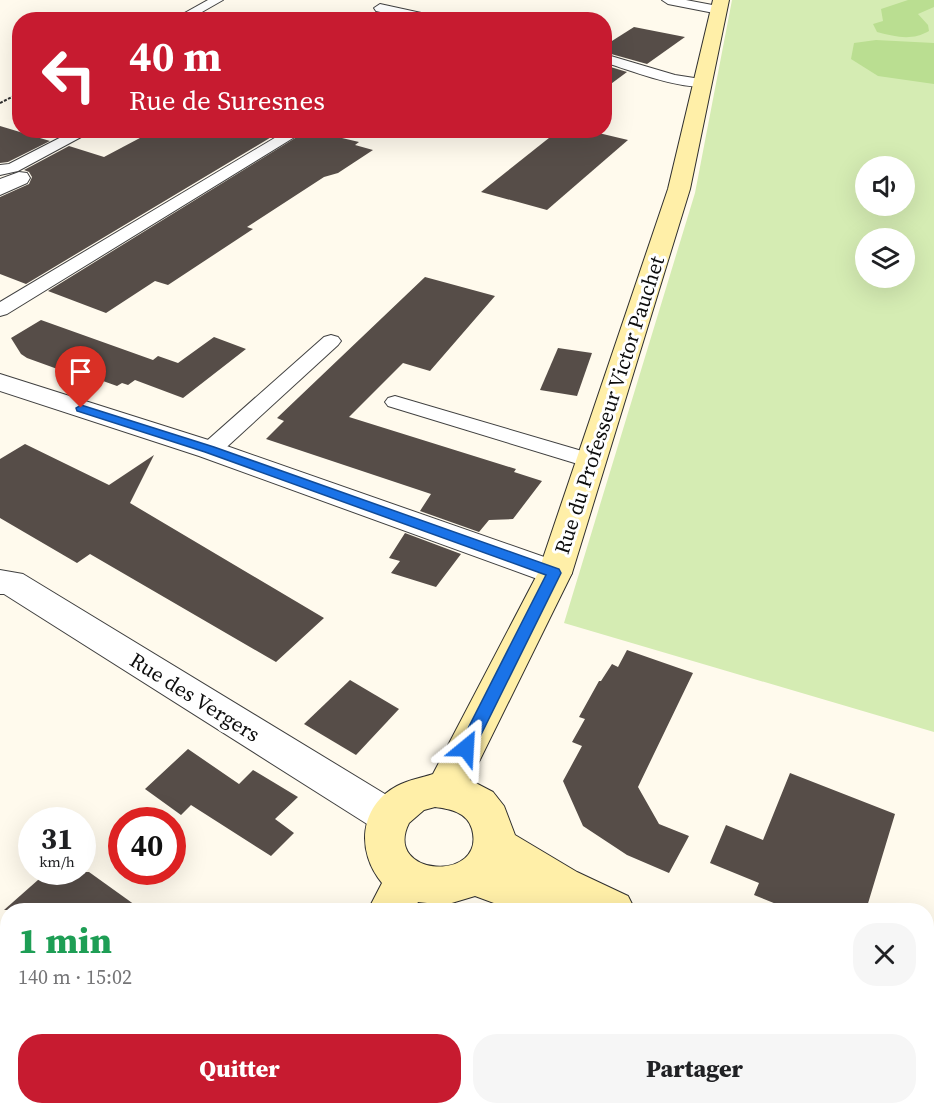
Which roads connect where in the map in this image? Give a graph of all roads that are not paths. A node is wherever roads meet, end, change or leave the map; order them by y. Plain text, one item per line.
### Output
1 (217, 0) edge
2 (668, 0) edge
3 (720, 5) edge
4 (380, 8) dead end
5 (194, 12) edge
6 (398, 12) edge
7 (612, 60) edge
8 (702, 83) junction
9 (71, 138) edge
10 (286, 138) edge
11 (10, 174) edge
12 (0, 188) edge
13 (0, 310) edge
14 (331, 341) dead end
15 (0, 382) edge
16 (395, 402) dead end
17 (210, 450) junction
18 (591, 461) junction
19 (555, 573) junction
20 (0, 582) edge
21 (445, 790) junction
22 (388, 817) junction
23 (483, 860) junction
24 (399, 895) edge
25 (553, 903) edge
26 (599, 903) edge

1 - 5 lane
2 - 3 lane
3 - 8 street, Rue du Professeur Victor Pauchet
4 - 6 lane
7 - 8 lane
8 - 18 street, Rue du Professeur Victor Pauchet
9 - 11 lane
10 - 13 lane
11 - 12 street
14 - 17 lane
15 - 17 street
16 - 18 lane
17 - 19 street
18 - 19 street, Rue du Professeur Victor Pauchet
19 - 21 street, Rue du Professeur Victor Pauchet
20 - 22 street, Rue des Vergers
21 - 22 street
21 - 23 street
22 - 24 street
23 - 24 street
23 - 25 street
23 - 26 street

